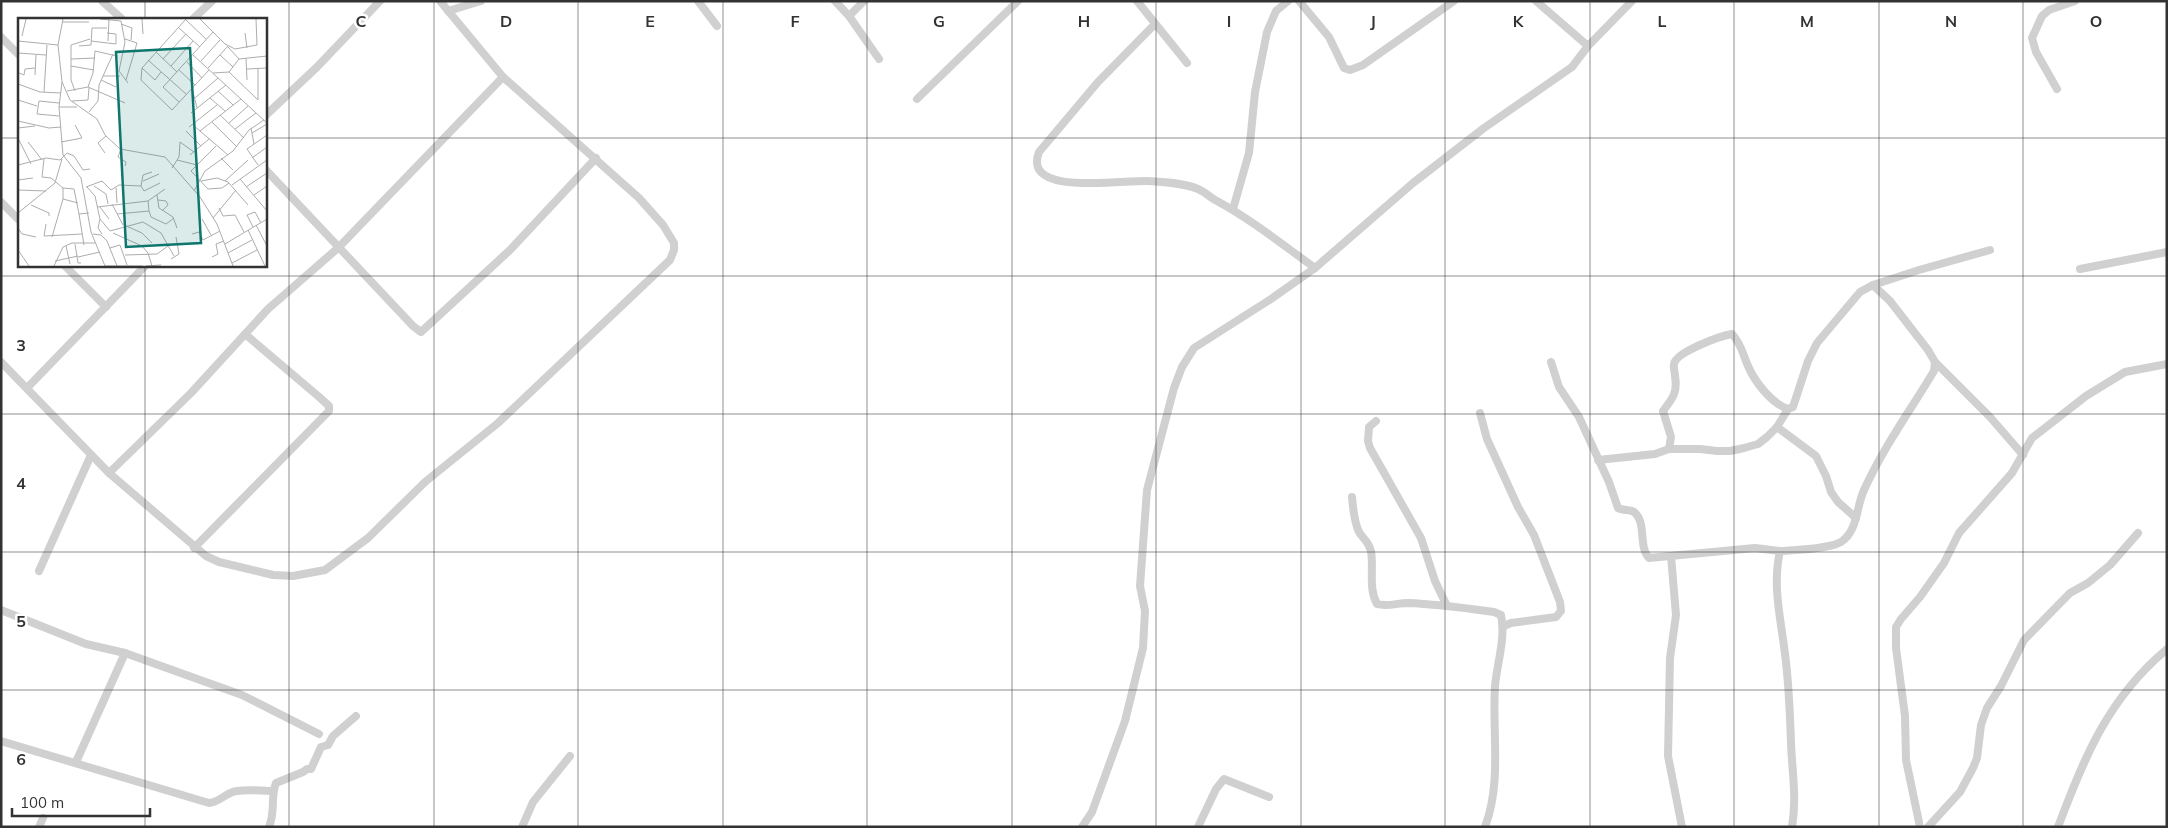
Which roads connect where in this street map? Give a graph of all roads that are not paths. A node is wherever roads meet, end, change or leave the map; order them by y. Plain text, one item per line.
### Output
1 (102, 1) edge
2 (212, 1) edge
3 (380, 1) edge
4 (440, 1) edge
5 (481, 1) edge
6 (698, 1) edge
7 (835, 1) edge
8 (864, 1) edge
9 (1018, 1) edge
10 (1137, 1) edge
11 (1288, 1) edge
12 (1299, 1) edge
13 (1454, 1) edge
14 (1536, 1) edge
15 (1632, 1) edge
16 (2075, 1) edge
17 (448, 11) junction
18 (849, 16) junction
19 (121, 18) edge
20 (195, 18) edge
21 (1155, 24) junction
22 (717, 26) dead end
23 (1, 37) edge
24 (1588, 46) junction
25 (18, 54) edge
26 (879, 59) dead end
27 (1187, 63) dead end
28 (503, 77) junction
29 (2057, 89) dead end
30 (917, 99) dead end
31 (266, 115) edge
32 (596, 158) junction
33 (266, 170) edge
34 (1, 202) edge
35 (1233, 209) junction
36 (18, 219) edge
37 (338, 248) junction
38 (1990, 250) dead end
39 (2167, 252) edge
40 (65, 266) edge
41 (145, 266) edge
42 (1315, 268) junction
43 (2080, 270) dead end
44 (1873, 285) junction
45 (106, 308) junction
46 (245, 334) junction
47 (1, 362) edge
48 (1551, 362) dead end
49 (1935, 362) junction
50 (2167, 364) edge
51 (27, 388) junction
52 (1788, 409) junction
53 (1480, 413) dead end
54 (1376, 421) dead end
55 (1778, 427) junction
56 (1669, 449) junction
57 (91, 455) junction
58 (2023, 455) junction
59 (1598, 460) junction
60 (109, 473) junction
61 (1352, 497) dead end
62 (1856, 518) junction
63 (2138, 533) dead end
64 (194, 548) junction
65 (1780, 552) junction
66 (1671, 556) junction
67 (39, 571) dead end
68 (1447, 606) junction
69 (1, 610) edge
70 (1504, 626) junction
71 (2167, 649) edge
72 (125, 653) junction
73 (356, 716) dead end
74 (319, 734) dead end
75 (1, 741) edge
76 (570, 756) dead end
77 (76, 762) junction
78 (273, 791) junction
79 (1269, 797) dead end
80 (43, 818) dead end
81 (1084, 826) edge
82 (39, 827) edge
83 (269, 827) edge
84 (522, 827) edge
85 (1198, 827) edge
86 (1485, 827) edge
87 (1682, 827) edge
88 (1792, 827) edge
89 (1920, 827) edge
90 (1928, 827) edge
91 (2058, 827) edge

1 - 19 street
2 - 20 street
3 - 31 street
4 - 17 street
5 - 17 street
6 - 22 street
7 - 18 street
8 - 18 street
9 - 30 street
10 - 21 street
11 - 35 street
12 - 13 street
14 - 24 street
15 - 24 street
16 - 29 street
17 - 28 street
18 - 26 street
21 - 27 street
21 - 35 street
23 - 25 street
24 - 42 street
28 - 32 street
28 - 37 street
32 - 37 street
32 - 64 street
33 - 37 street
34 - 36 street
35 - 42 street
37 - 46 street
38 - 44 street
39 - 43 street
40 - 45 street
41 - 45 street
42 - 81 street
44 - 49 street
44 - 52 street
45 - 51 street
46 - 60 street
46 - 64 street
47 - 51 street
48 - 59 street
49 - 58 street
49 - 62 street
50 - 58 street
51 - 57 street
52 - 55 street
52 - 56 street
53 - 70 street
54 - 68 street
55 - 56 street
55 - 62 street
56 - 59 street
57 - 60 street
57 - 67 street
58 - 89 street
59 - 66 street
60 - 64 street
61 - 68 street
62 - 65 street
63 - 90 street
65 - 66 street
65 - 88 street
66 - 87 street
68 - 70 street
69 - 72 street
70 - 86 street
71 - 91 street
72 - 74 street
72 - 77 street
73 - 78 street
75 - 77 street
76 - 84 street
77 - 78 street
78 - 83 street
79 - 85 street
80 - 82 street

